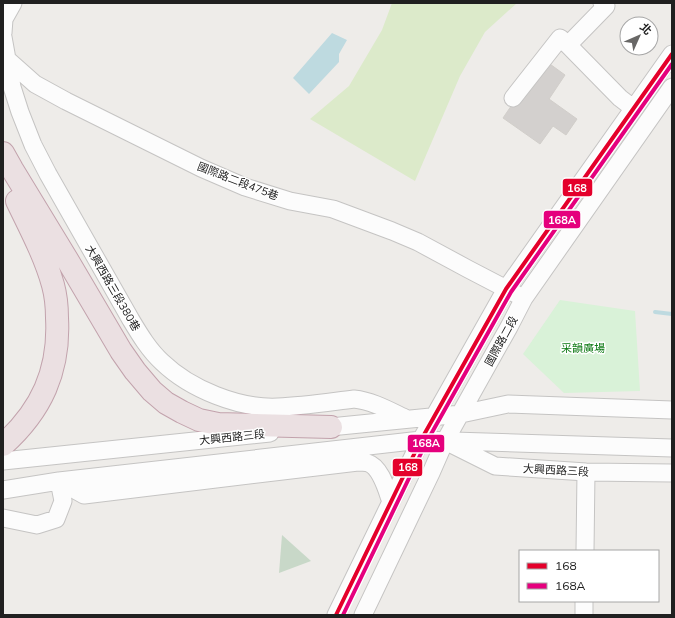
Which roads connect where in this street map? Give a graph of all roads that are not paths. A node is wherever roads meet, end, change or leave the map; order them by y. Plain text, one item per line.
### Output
1 (13, 3) edge
2 (606, 4) edge
3 (4, 45) edge
4 (568, 45) junction
5 (672, 54) edge
6 (672, 87) edge
7 (513, 98) dead end
8 (636, 104) junction
9 (655, 111) junction
10 (3, 153) edge
11 (3, 173) edge
12 (506, 289) junction
13 (524, 298) junction
14 (338, 401) junction
15 (672, 410) edge
16 (461, 414) junction
17 (434, 416) junction
18 (407, 419) junction
19 (672, 419) edge
20 (353, 425) junction
21 (331, 427) junction
22 (421, 440) junction
23 (445, 441) junction
24 (3, 445) edge
25 (672, 448) edge
26 (3, 461) edge
27 (586, 472) junction
28 (672, 474) edge
29 (59, 481) junction
30 (3, 490) edge
31 (391, 502) junction
32 (3, 518) edge
33 (585, 550) edge
34 (584, 602) edge
35 (336, 615) edge
36 (363, 615) edge
37 (584, 615) edge

1 - 3 street, 大興西路三段380巷
2 - 4 street
3 - 12 street, 國際路二段475巷
3 - 14 street, 大興西路三段380巷
4 - 7 street
4 - 8 street
5 - 8 street, 國際路二段
6 - 9 street, 國際路二段
8 - 9 street
8 - 12 street, 國際路二段
9 - 13 street, 國際路二段
10 - 21 highway
11 - 24 highway
12 - 13 street, 國際路二段475巷
12 - 17 street, 國際路二段
13 - 16 street, 國際路二段
14 - 18 street, 大興西路三段380巷
14 - 20 street
15 - 16 street, 大興西路三段
16 - 17 street, 大興西路三段
16 - 19 street, 大興西路三段
16 - 23 street, 國際路二段
17 - 18 street, 大興西路三段
17 - 22 street, 國際路二段
18 - 20 street, 大興西路三段
20 - 21 street, 大興西路三段
21 - 26 street, 大興西路三段
22 - 23 street, 大興西路三段
22 - 29 street, 大興西路三段
22 - 31 street, 國際路二段
23 - 25 street, 大興西路三段
23 - 27 street, 大興西路三段
23 - 36 street, 國際路二段
27 - 28 street, 大興西路三段
27 - 33 street
29 - 30 street, 大興西路三段
29 - 31 street
29 - 32 street
31 - 35 street, 國際路二段
34 - 37 street

